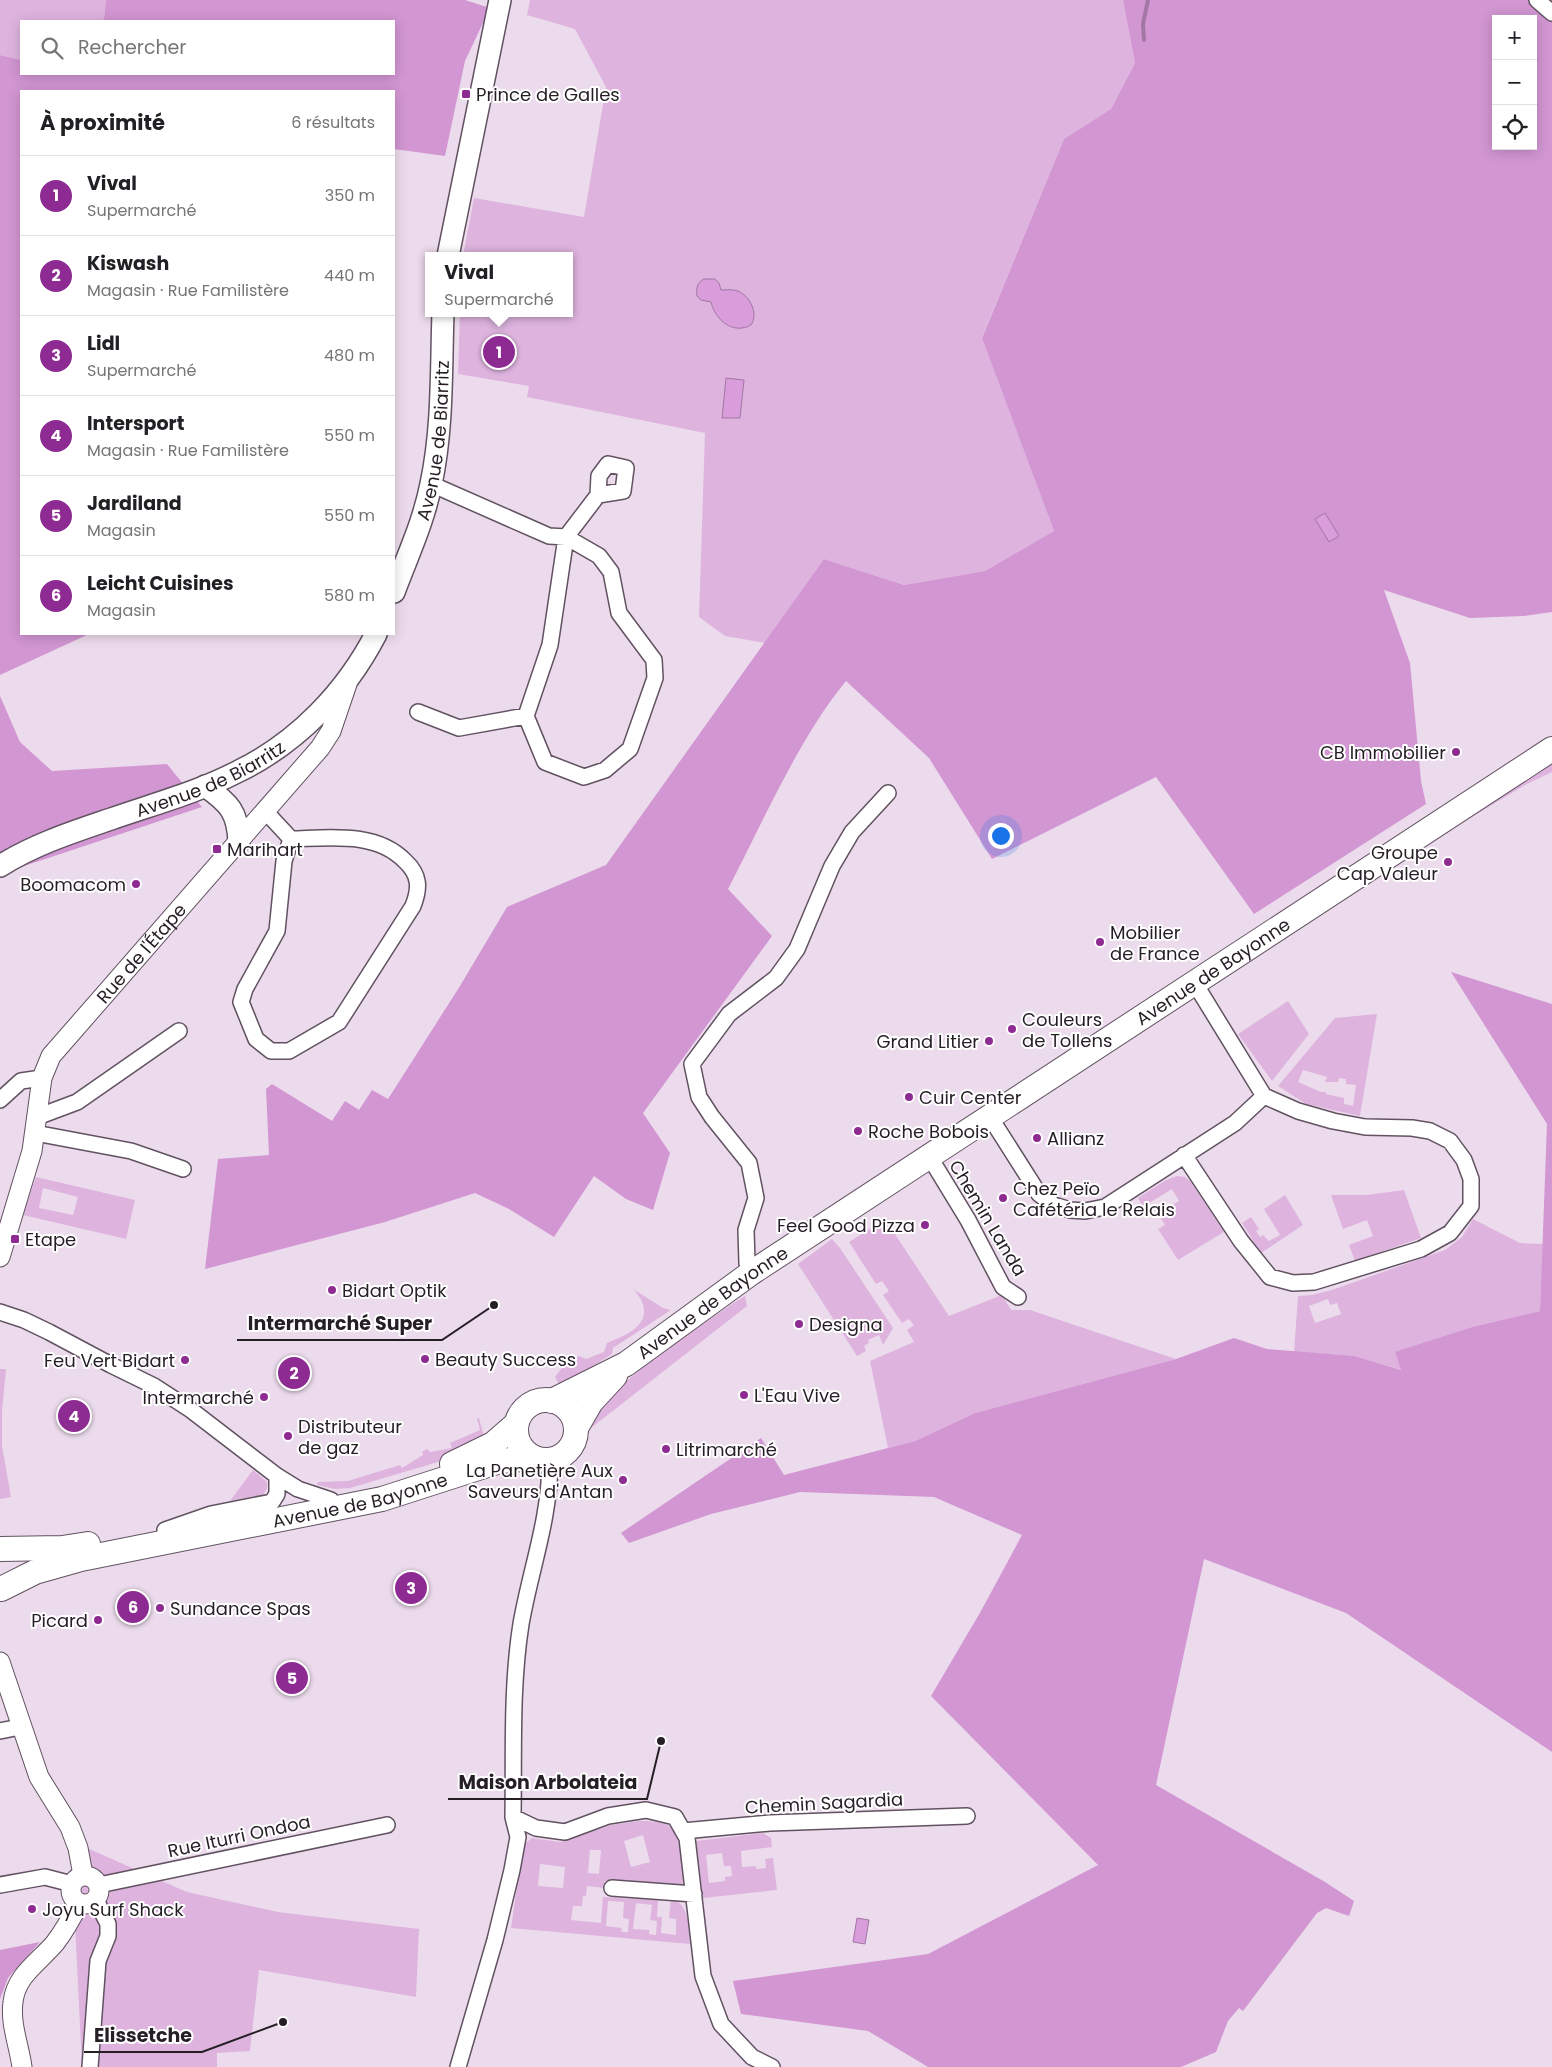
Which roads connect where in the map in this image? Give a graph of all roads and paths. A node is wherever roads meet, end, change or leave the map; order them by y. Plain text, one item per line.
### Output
1 (500, 0) edge
2 (1536, 0) edge
3 (1552, 13) edge
4 (449, 252) edge
5 (443, 317) edge
6 (431, 484) junction
7 (598, 495) dead end
8 (566, 537) junction
9 (395, 589) edge
10 (375, 635) edge
11 (348, 680) junction
12 (418, 712) dead end
13 (526, 716) junction
14 (1552, 749) edge
15 (205, 786) junction
16 (888, 793) dead end
17 (266, 812) junction
18 (291, 839) junction
19 (240, 842) junction
20 (0, 866) edge
21 (1194, 982) junction
22 (178, 1031) dead end
23 (42, 1078) junction
24 (1264, 1096) junction
25 (0, 1100) edge
26 (990, 1117) junction
27 (36, 1125) junction
28 (1184, 1155) junction
29 (928, 1156) junction
30 (183, 1169) dead end
31 (0, 1257) edge
32 (751, 1273) junction
33 (1018, 1297) dead end
34 (0, 1312) edge
35 (626, 1364) junction
36 (552, 1400) junction
37 (516, 1424) junction
38 (576, 1428) junction
39 (542, 1459) junction
40 (277, 1476) junction
41 (299, 1497) junction
42 (154, 1532) junction
43 (214, 1534) junction
44 (0, 1549) edge
45 (0, 1554) edge
46 (0, 1590) edge
47 (0, 1662) edge
48 (20, 1727) junction
49 (0, 1731) edge
50 (966, 1816) dead end
51 (513, 1817) junction
52 (387, 1824) dead end
53 (683, 1831) junction
54 (0, 1885) edge
55 (612, 1888) dead end
56 (86, 1889) junction
57 (694, 1894) junction
58 (22, 2067) edge
59 (90, 2067) edge
60 (458, 2067) edge
61 (772, 2067) edge

1 - 4 main road
2 - 3 street
5 - 6 main road, Avenue de Biarritz
6 - 8 street
6 - 9 main road, Avenue de Biarritz
7 - 8 street
8 - 13 street
8 - 13 street
10 - 11 main road, Avenue de Biarritz
11 - 15 main road, Avenue de Biarritz
11 - 17 street, Rue de l'Étape
12 - 13 street
14 - 21 main road, Avenue de Bayonne
15 - 19 main road
15 - 20 main road, Avenue de Biarritz
16 - 32 street
17 - 18 street
17 - 19 street, Rue de l'Étape
18 - 18 street
19 - 23 street, Rue de l'Étape
21 - 24 street
21 - 26 main road, Avenue de Bayonne
22 - 27 street
23 - 25 street
23 - 27 street, Rue de l'Étape
24 - 28 street
24 - 28 street
26 - 28 street
26 - 29 main road, Avenue de Bayonne
27 - 30 street
27 - 31 street, Rue de l'Étape
29 - 32 main road, Avenue de Bayonne
29 - 33 street, Chemin Landa
32 - 35 main road, Avenue de Bayonne
34 - 40 street
35 - 36 main road
35 - 38 main road
36 - 37 main road
36 - 38 main road
37 - 39 main road
37 - 41 main road, Avenue de Bayonne
38 - 39 main road
39 - 43 main road, Avenue de Bayonne
39 - 51 street
40 - 41 street
40 - 42 street, Avenue de Bayonne
41 - 42 main road, Avenue de Bayonne
41 - 43 street, Avenue de Bayonne
42 - 44 main road, Avenue de Bayonne
42 - 45 main road, Avenue de Bayonne
43 - 46 main road, Avenue de Bayonne
45 - 46 main road
47 - 48 street
48 - 49 street
48 - 56 street
50 - 53 street, Chemin Sagardia
51 - 53 street
51 - 60 street
52 - 56 street, Rue Iturri Ondoa
53 - 57 street
54 - 56 street
55 - 57 street
56 - 58 street
56 - 59 street
57 - 61 street

